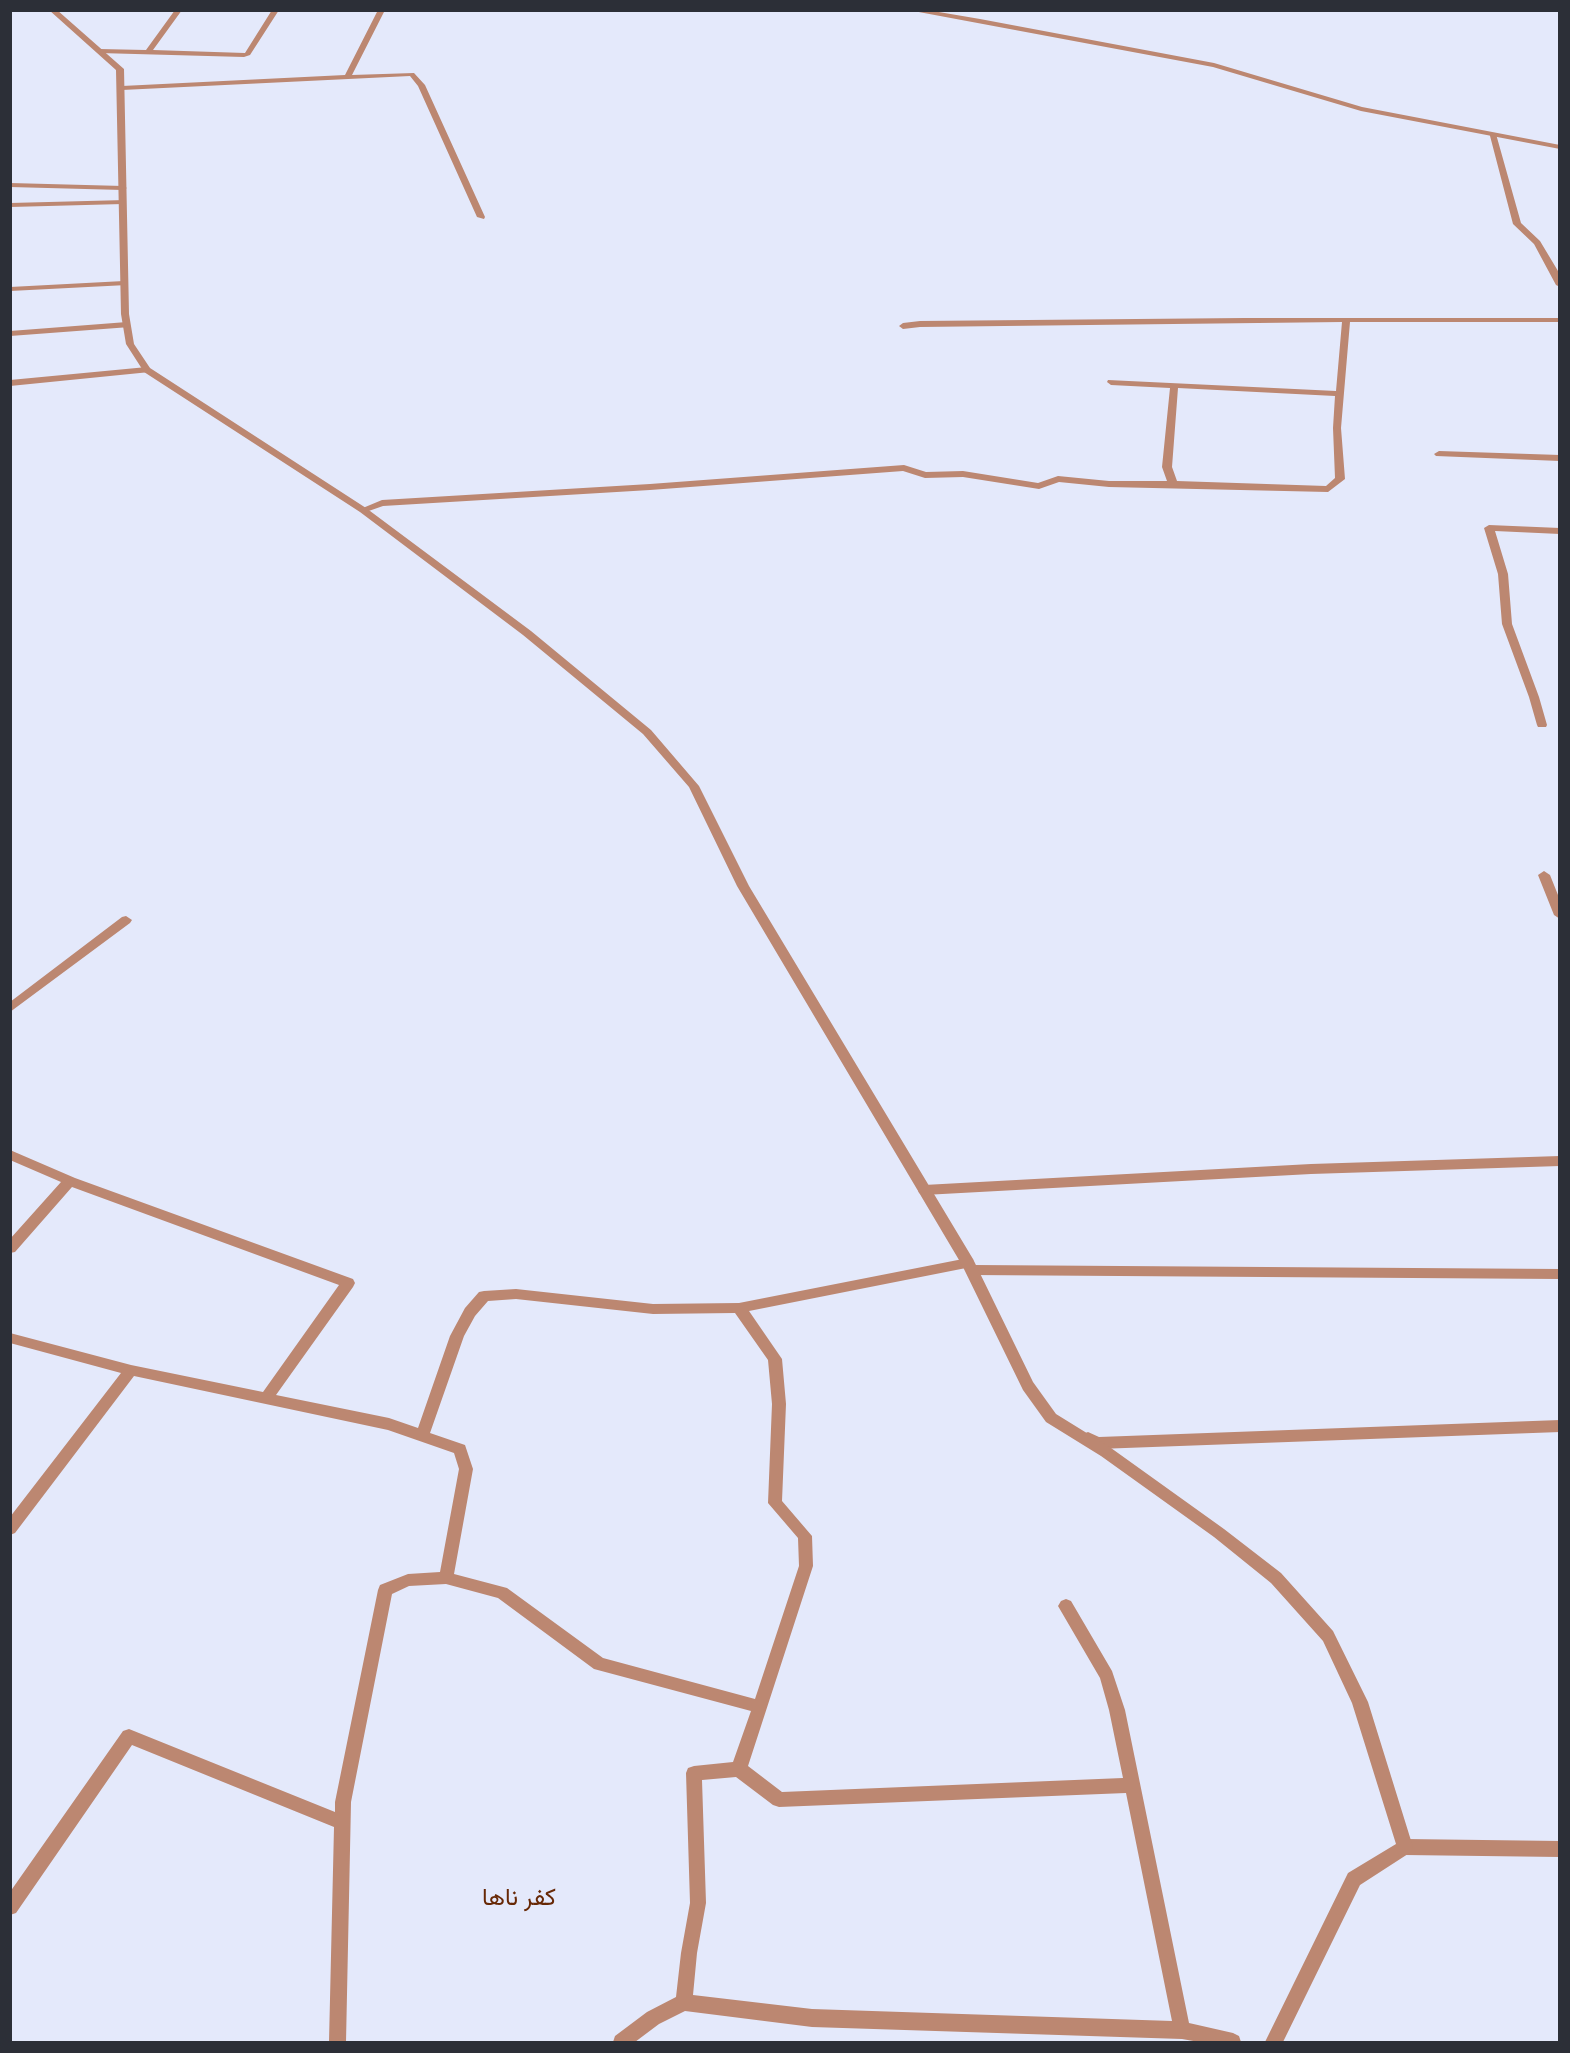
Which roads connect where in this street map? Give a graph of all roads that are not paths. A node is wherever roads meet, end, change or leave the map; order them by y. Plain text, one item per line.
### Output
1 (52, 10) edge
2 (179, 10) edge
3 (276, 10) edge
4 (382, 10) edge
5 (911, 10) edge
6 (931, 11) edge
7 (99, 51) junction
8 (148, 51) junction
9 (347, 78) junction
10 (122, 88) junction
11 (1492, 134) junction
12 (1560, 147) edge
13 (10, 185) edge
14 (123, 188) junction
15 (123, 202) junction
16 (10, 205) edge
17 (481, 217) dead end
18 (124, 282) junction
19 (1560, 285) edge
20 (10, 289) edge
21 (1346, 320) junction
22 (1560, 320) edge
23 (127, 325) junction
24 (903, 326) dead end
25 (10, 334) edge
26 (147, 370) junction
27 (1111, 382) dead end
28 (10, 383) edge
29 (1174, 387) junction
30 (1340, 394) junction
31 (1439, 454) dead end
32 (1560, 458) edge
33 (1173, 484) junction
34 (363, 510) junction
35 (1560, 531) edge
36 (1542, 725) dead end
37 (1544, 875) dead end
38 (1560, 915) edge
39 (126, 920) dead end
40 (10, 1008) edge
41 (10, 1154) edge
42 (1560, 1161) edge
43 (70, 1181) junction
44 (924, 1190) junction
45 (10, 1248) edge
46 (970, 1266) junction
47 (1560, 1274) edge
48 (739, 1308) junction
49 (10, 1338) edge
50 (131, 1370) junction
51 (267, 1397) junction
52 (1051, 1418) junction
53 (1560, 1426) edge
54 (422, 1436) junction
55 (10, 1529) edge
56 (446, 1578) junction
57 (1066, 1606) dead end
58 (760, 1707) junction
59 (739, 1769) junction
60 (1132, 1785) junction
61 (343, 1823) junction
62 (1405, 1847) junction
63 (1560, 1849) edge
64 (10, 1907) edge
65 (684, 2002) junction
66 (1182, 2030) junction
67 (337, 2043) edge
68 (621, 2043) edge
69 (1233, 2043) edge
70 (1274, 2043) edge

1 - 7 street
2 - 8 street
3 - 8 street
4 - 9 street
5 - 6 street
6 - 11 street
7 - 8 street
7 - 10 street
9 - 10 street
9 - 17 street
10 - 14 street
11 - 12 street
11 - 19 street
13 - 14 street
14 - 15 street
15 - 16 street
15 - 18 street
18 - 20 street
18 - 23 street
21 - 22 street
21 - 24 street
21 - 30 street
23 - 25 street
23 - 26 street
26 - 28 street
26 - 34 street
27 - 29 street
29 - 30 street
29 - 33 street
30 - 33 street
31 - 32 street
33 - 34 street
34 - 44 street
35 - 36 street
37 - 38 street
39 - 40 street
41 - 43 street
42 - 44 street
43 - 45 street
43 - 51 street
44 - 46 street
46 - 47 street
46 - 48 street
46 - 52 street
48 - 54 street
48 - 58 street
49 - 50 street
50 - 51 street
50 - 55 street
51 - 54 street
52 - 53 street
52 - 62 street
54 - 56 street
56 - 58 street
56 - 61 street
57 - 60 street
58 - 59 street
59 - 60 street
59 - 65 street
60 - 66 street
61 - 64 street
61 - 67 street
62 - 63 street
62 - 70 street
65 - 66 street
65 - 68 street
66 - 69 street

